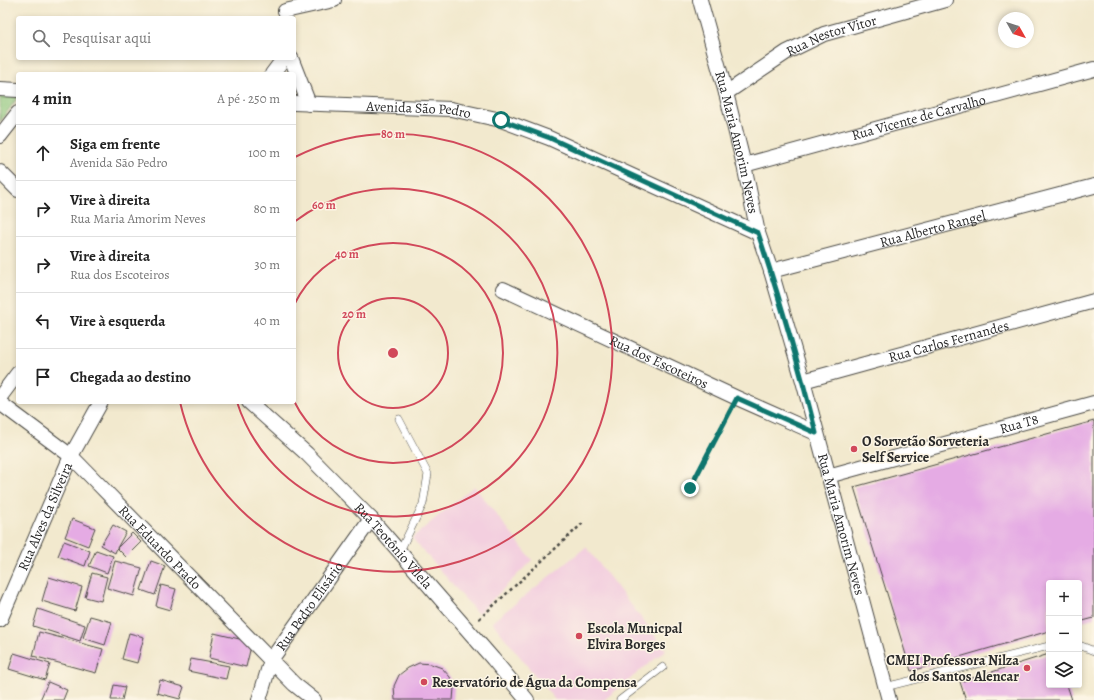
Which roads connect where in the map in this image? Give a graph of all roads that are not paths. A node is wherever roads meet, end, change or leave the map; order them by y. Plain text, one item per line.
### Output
1 (334, 0) edge
2 (700, 0) edge
3 (945, 0) edge
4 (285, 10) edge
5 (282, 60) edge
6 (292, 60) edge
7 (1094, 69) edge
8 (274, 72) edge
9 (0, 89) edge
10 (16, 90) edge
11 (726, 93) junction
12 (296, 103) edge
13 (309, 104) junction
14 (16, 116) edge
15 (0, 136) edge
16 (744, 165) junction
17 (0, 172) edge
18 (1094, 186) edge
19 (16, 188) edge
20 (758, 233) junction
21 (771, 271) junction
22 (503, 289) dead end
23 (1094, 301) edge
24 (16, 376) edge
25 (803, 381) junction
26 (0, 397) edge
27 (0, 403) edge
28 (1094, 403) edge
29 (100, 404) edge
30 (251, 404) edge
31 (399, 418) dead end
32 (816, 433) junction
33 (71, 456) junction
34 (828, 476) junction
35 (371, 519) junction
36 (400, 551) junction
37 (0, 620) edge
38 (1082, 646) edge
39 (1046, 647) edge
40 (1094, 651) edge
41 (271, 660) junction
42 (662, 667) dead end
43 (887, 693) edge
44 (259, 700) edge
45 (314, 700) edge
46 (527, 700) edge
47 (620, 700) edge

1 - 4 street
2 - 11 street, Rua Maria Amorim Neves
3 - 11 street, Rua Nestor Vitor
5 - 8 street
6 - 13 street
7 - 16 street, Rua Vicente de Carvalho
9 - 10 street
11 - 16 street, Rua Maria Amorim Neves
12 - 13 street, Avenida São Pedro
13 - 20 street, Avenida São Pedro
14 - 15 street
16 - 20 street, Rua Maria Amorim Neves
17 - 19 street
18 - 21 street, Rua Alberto Rangel
20 - 21 street, Rua Maria Amorim Neves
21 - 25 street, Rua Maria Amorim Neves
22 - 32 street, Rua dos Escoteiros
23 - 25 street, Rua Carlos Fernandes
24 - 26 street
25 - 32 street, Rua Maria Amorim Neves
27 - 33 street, Rua Eduardo Prado
28 - 34 street, Rua T8
29 - 33 street, Rua Alves da Silveira
30 - 35 street, Rua Teotônio Vilela
31 - 36 lane
32 - 34 street, Rua Maria Amorim Neves
33 - 37 street, Rua Alves da Silveira
33 - 41 street, Rua Eduardo Prado
34 - 43 street, Rua Maria Amorim Neves
35 - 36 street, Rua Teotônio Vilela
35 - 41 street, Rua Pedro Elisário
36 - 46 street, Rua Teotônio Vilela
38 - 40 lane
39 - 43 lane
41 - 44 street, Rua Pedro Elisário
41 - 45 street, Rua Eduardo Prado
42 - 47 lane

